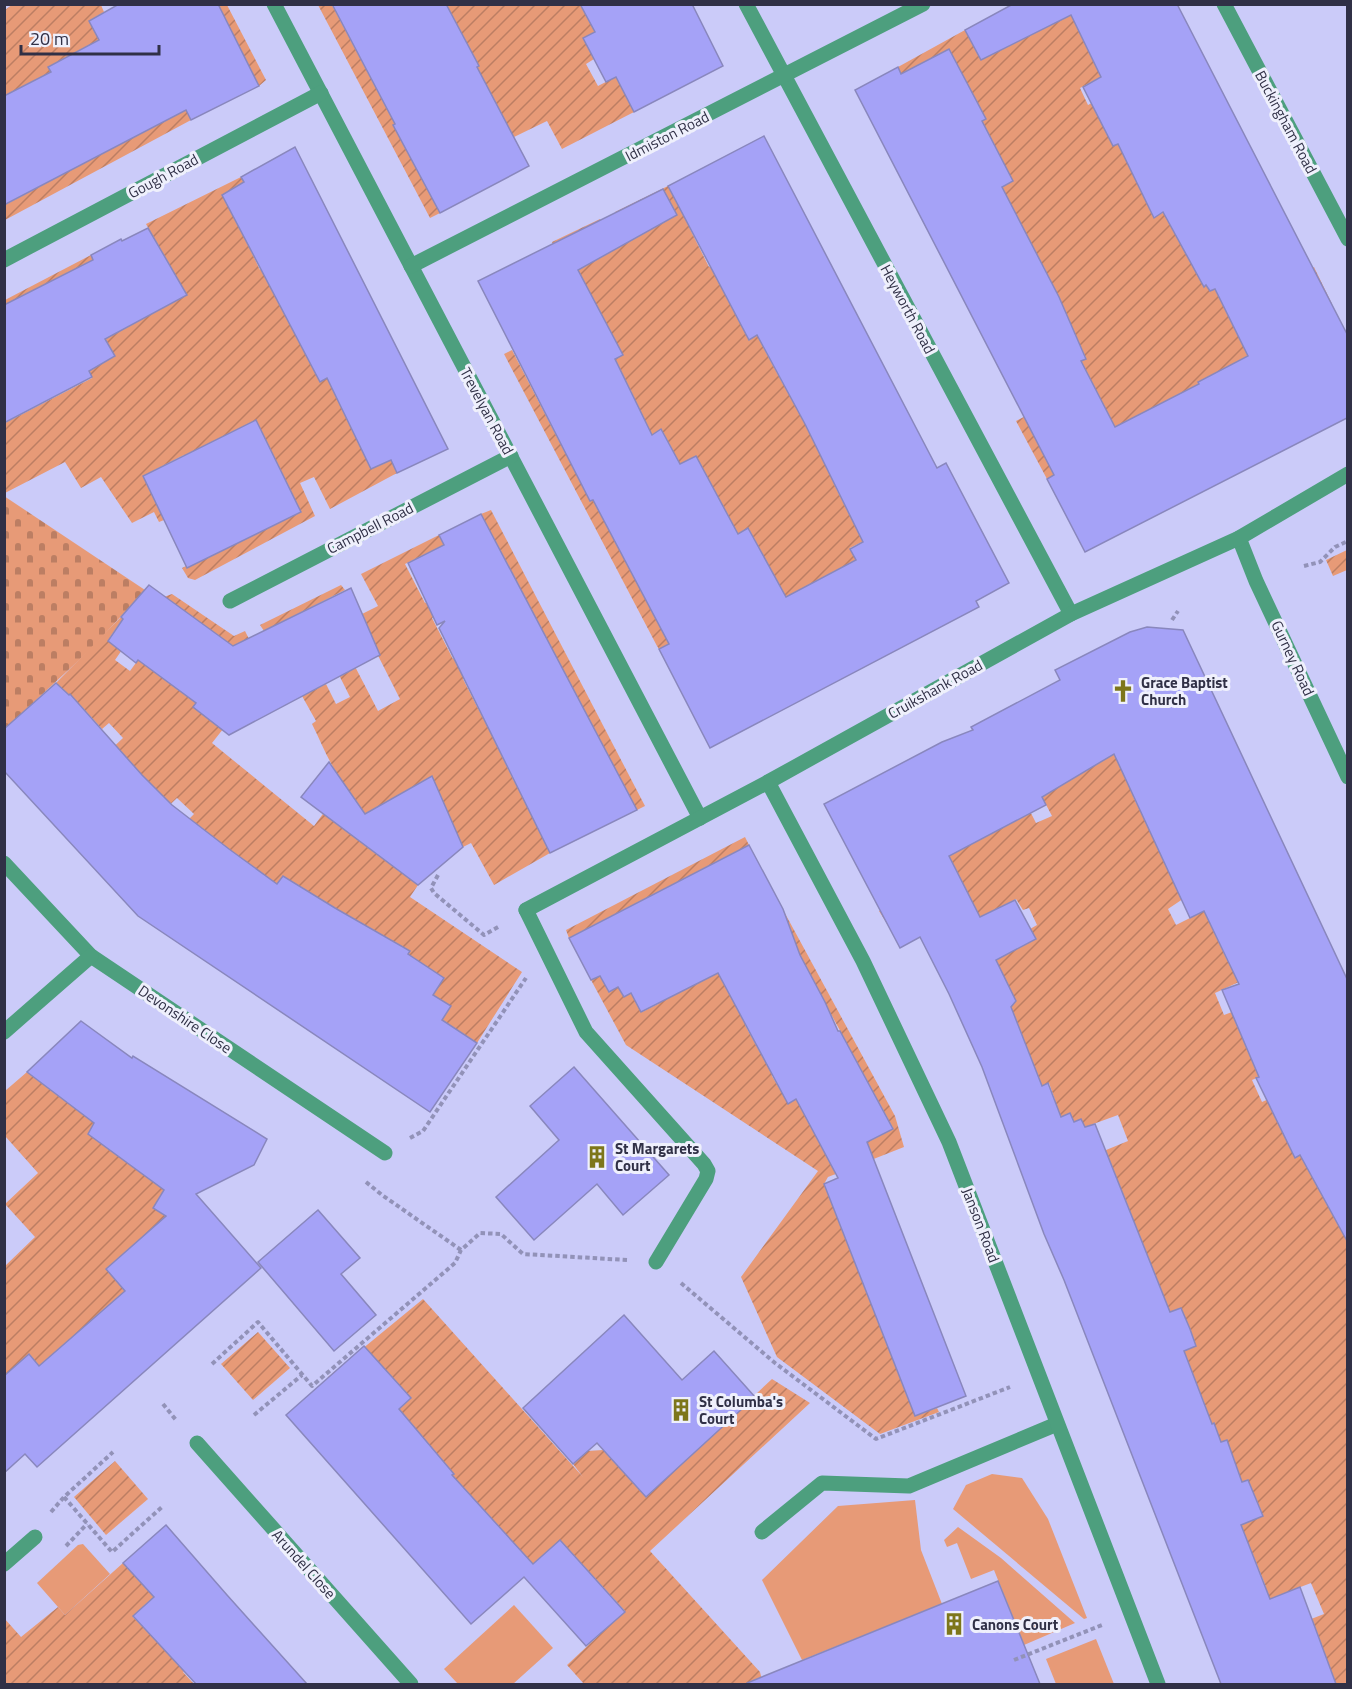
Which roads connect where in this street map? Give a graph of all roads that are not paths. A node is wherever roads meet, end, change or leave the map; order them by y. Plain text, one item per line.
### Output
1 (274, 4) edge
2 (746, 4) edge
3 (923, 4) edge
4 (1224, 4) edge
5 (784, 77) junction
6 (321, 93) junction
7 (1347, 240) edge
8 (4, 260) edge
9 (411, 266) junction
10 (511, 456) junction
11 (1347, 474) edge
12 (1239, 538) junction
13 (230, 601) dead end
14 (1071, 614) junction
15 (1347, 777) edge
16 (768, 782) junction
17 (700, 818) junction
18 (4, 863) edge
19 (91, 956) junction
20 (4, 1032) edge
21 (385, 1153) dead end
22 (656, 1262) road end
23 (1057, 1424) junction
24 (197, 1443) dead end
25 (762, 1532) dead end
26 (34, 1537) dead end
27 (4, 1564) edge
28 (411, 1684) edge
29 (1158, 1684) edge

1 - 6 street, Trevelyan Road
2 - 5 street, Heyworth Road
3 - 5 street, Idmiston Road
4 - 7 street, Buckingham Road
5 - 9 street, Idmiston Road
5 - 14 street, Heyworth Road
6 - 8 street, Gough Road
6 - 9 street, Trevelyan Road
9 - 10 street, Trevelyan Road
10 - 13 street, Campbell Road
10 - 17 street, Trevelyan Road
11 - 12 street, Cruikshank Road
12 - 14 street, Cruikshank Road
12 - 15 street, Gurney Road
14 - 16 street, Cruikshank Road
16 - 17 street, Cruikshank Road
16 - 23 street, Janson Road
17 - 22 street, Cruikshank Road
18 - 19 street, Devonshire Close
19 - 20 street
19 - 21 street, Devonshire Close
23 - 25 street
23 - 29 street, Janson Road
24 - 28 street, Arundel Close
26 - 27 street

